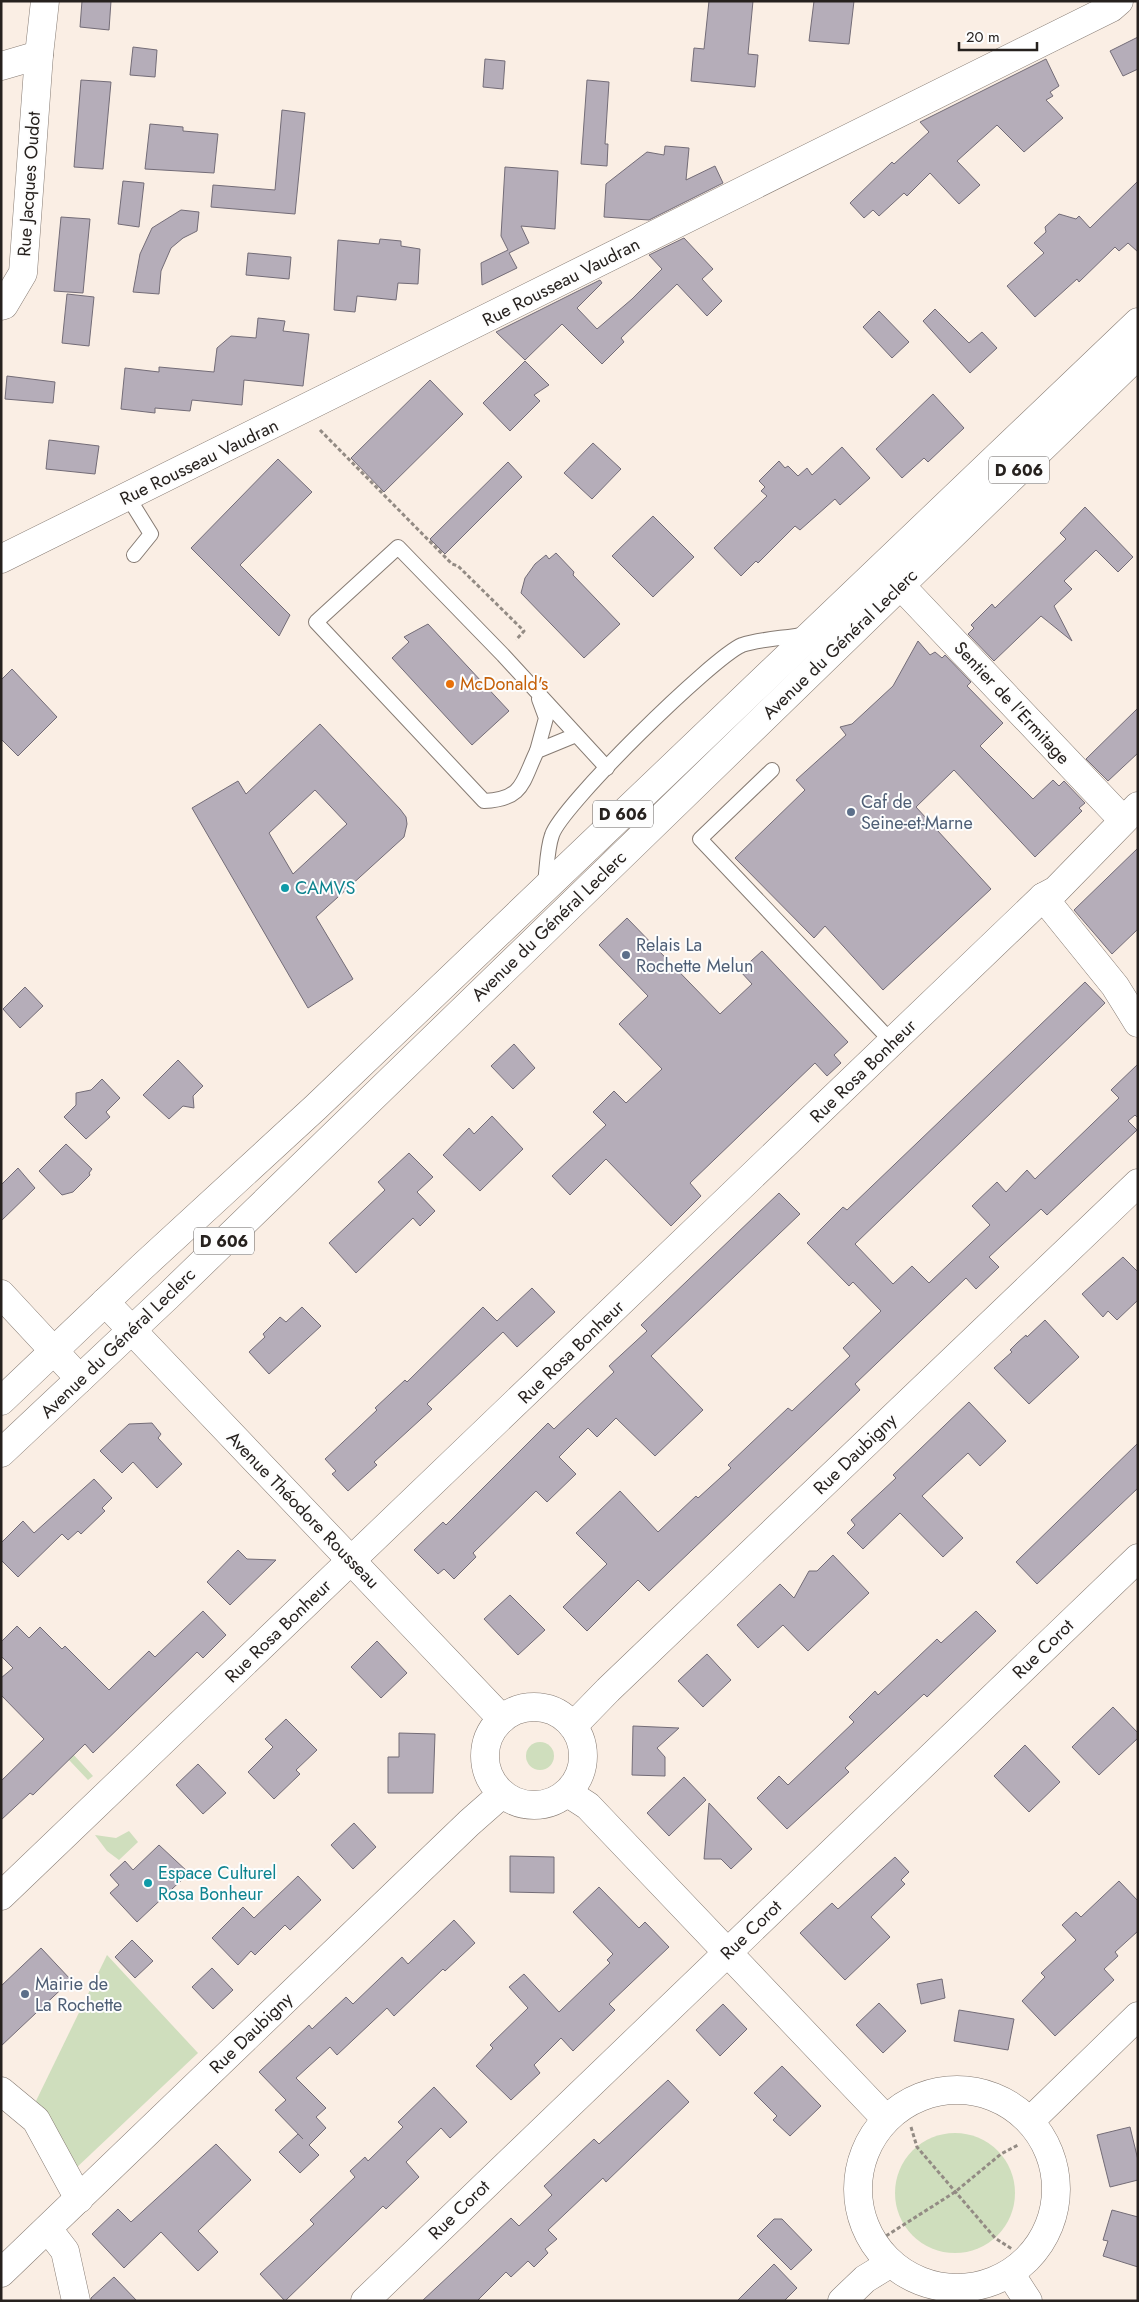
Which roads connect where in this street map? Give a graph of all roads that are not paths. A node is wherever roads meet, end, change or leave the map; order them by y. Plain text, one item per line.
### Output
1 (45, 1) edge
2 (1120, 1) edge
3 (38, 55) junction
4 (1, 66) edge
5 (1, 306) edge
6 (1138, 322) edge
7 (1138, 355) edge
8 (128, 497) junction
9 (134, 555) dead end
10 (1, 559) edge
11 (901, 586) junction
12 (814, 633) junction
13 (536, 691) junction
14 (576, 735) junction
15 (537, 751) junction
16 (607, 768) junction
17 (772, 770) dead end
18 (1131, 813) edge
19 (545, 888) junction
20 (1043, 897) junction
21 (1138, 1023) edge
22 (892, 1042) junction
23 (1138, 1183) edge
24 (1, 1294) edge
25 (105, 1302) junction
26 (131, 1330) junction
27 (54, 1350) junction
28 (80, 1379) junction
29 (1, 1401) edge
30 (1, 1453) edge
31 (1138, 1558) edge
32 (352, 1560) junction
33 (502, 1719) junction
34 (573, 1726) junction
35 (568, 1793) junction
36 (502, 1794) junction
37 (1, 1896) edge
38 (728, 1952) junction
39 (1138, 2016) edge
40 (1, 2091) edge
41 (894, 2113) junction
42 (1034, 2128) junction
43 (79, 2199) junction
44 (48, 2229) junction
45 (882, 2252) junction
46 (1, 2273) edge
47 (1006, 2276) junction
48 (76, 2301) edge
49 (365, 2301) edge
50 (842, 2301) edge
51 (1028, 2301) edge

1 - 3 street, Rue Jacques Oudot
2 - 8 street, Rue Rousseau Vaudran
3 - 4 street
3 - 5 street, Rue Jacques Oudot
6 - 12 street, Avenue du Général Leclerc / D 606
7 - 11 street, Avenue du Général Leclerc / D 606
8 - 9 lane
8 - 10 street, Rue Rousseau Vaudran
11 - 18 street, Sentier de l'Ermitage
11 - 26 street, Avenue du Général Leclerc / D 606
12 - 16 lane
12 - 19 street, Avenue du Général Leclerc / D 606
13 - 14 lane
13 - 15 lane
13 - 15 lane
14 - 15 lane
14 - 16 lane
16 - 19 lane
17 - 22 lane
18 - 20 street, Rue Rosa Bonheur
19 - 25 street, Avenue du Général Leclerc / D 606
20 - 21 street
20 - 22 street, Rue Rosa Bonheur
22 - 32 street, Rue Rosa Bonheur
23 - 34 street, Rue Daubigny
24 - 27 street
25 - 26 street, Avenue Théodore Rousseau
25 - 27 street, Avenue du Général Leclerc / D 606
26 - 28 street, Avenue du Général Leclerc / D 606
26 - 32 street, Avenue Théodore Rousseau
27 - 28 street
27 - 29 street, Avenue du Général Leclerc / D 606
28 - 30 street, Avenue du Général Leclerc / D 606
31 - 38 street, Rue Corot
32 - 33 street, Avenue Théodore Rousseau
32 - 37 street, Rue Rosa Bonheur
33 - 34 street
33 - 36 street
34 - 35 street
35 - 36 street
35 - 38 street
36 - 43 street, Rue Daubigny
38 - 41 street
38 - 49 street, Rue Corot
39 - 42 street
40 - 43 street
41 - 42 street
41 - 45 street
42 - 47 street
43 - 44 street, Rue Daubigny
44 - 46 street, Rue Daubigny
44 - 48 street
45 - 47 street
45 - 50 street
47 - 51 street

